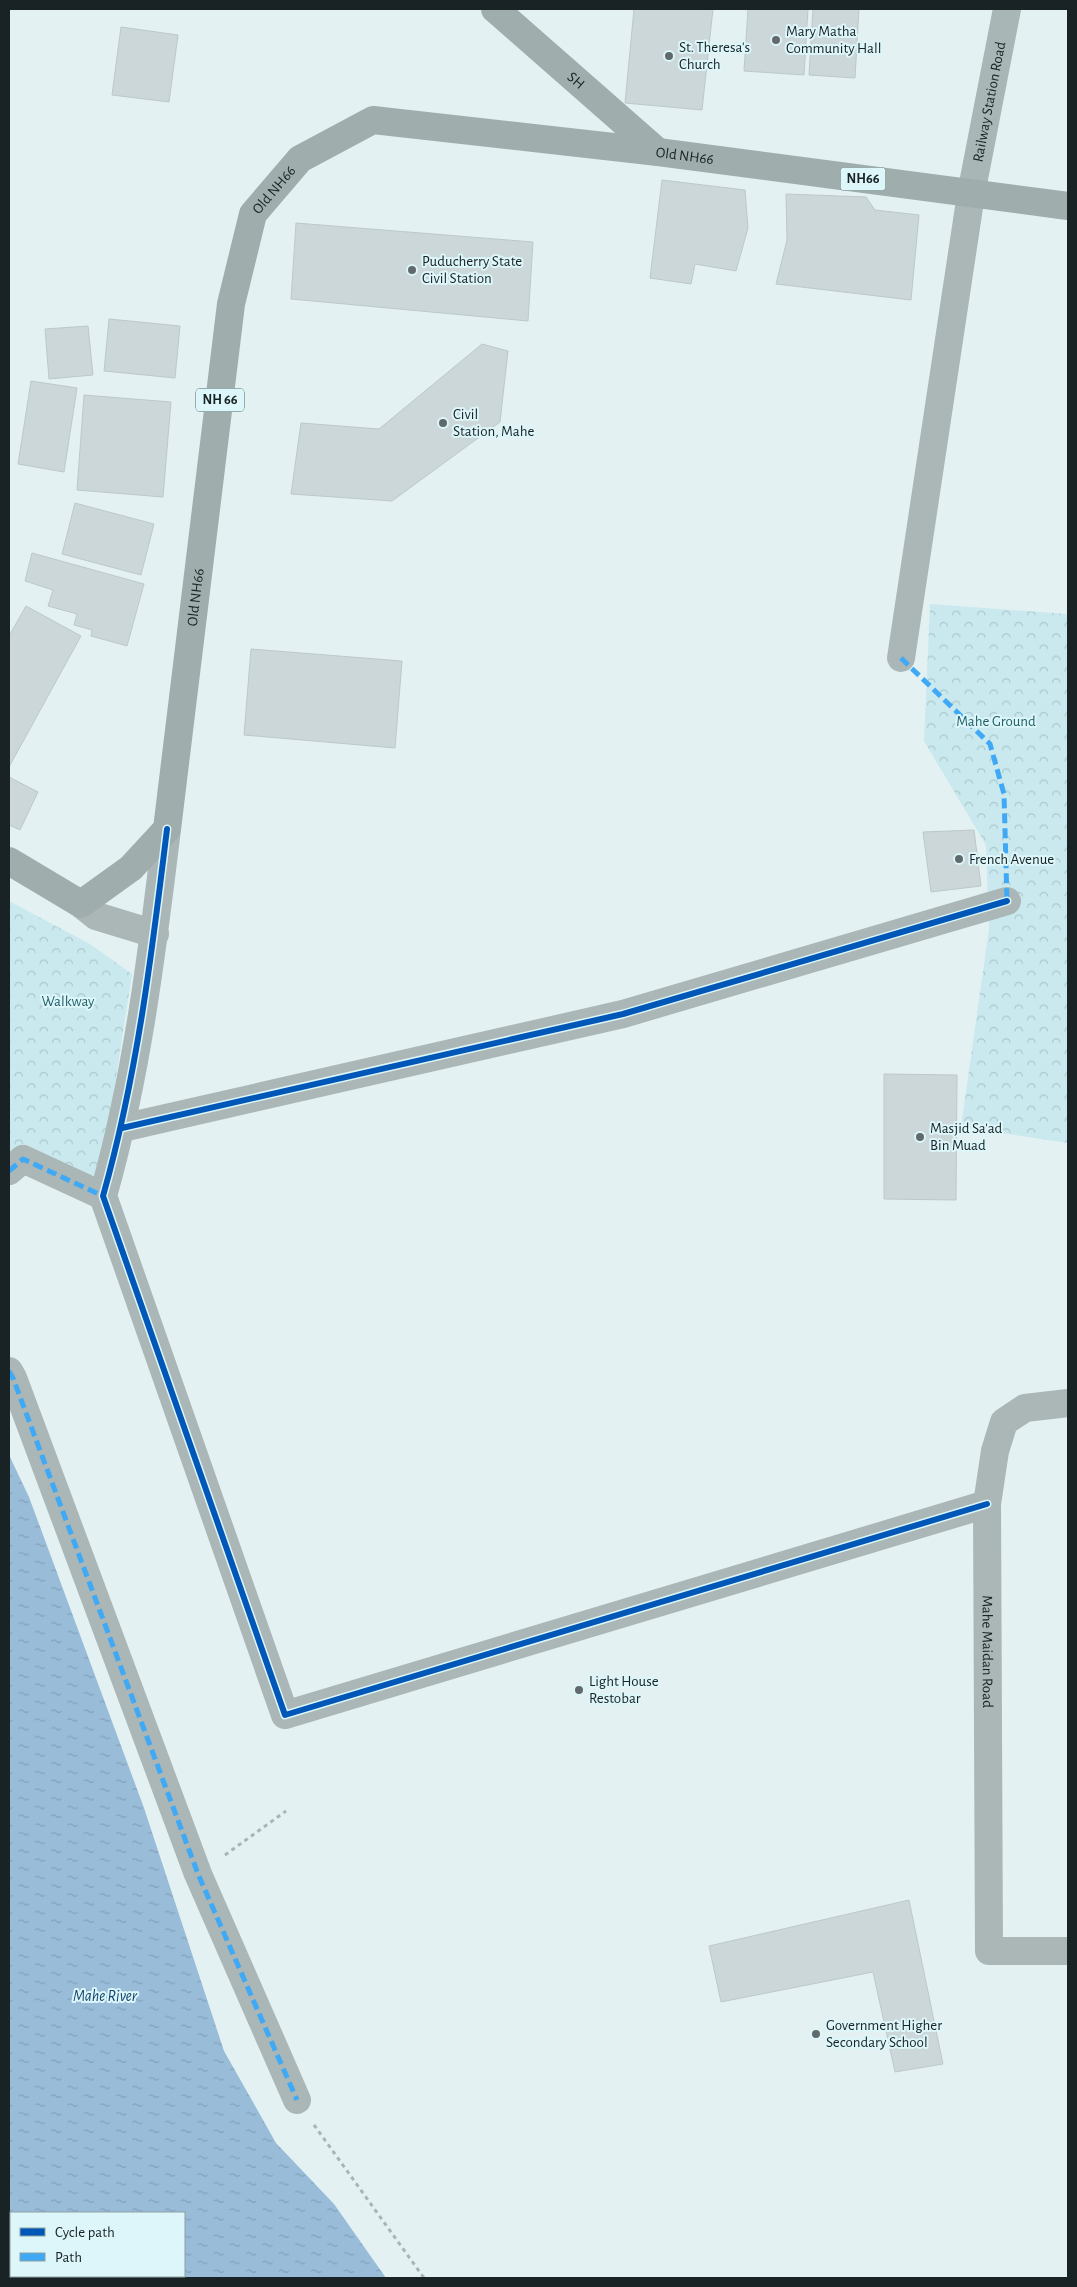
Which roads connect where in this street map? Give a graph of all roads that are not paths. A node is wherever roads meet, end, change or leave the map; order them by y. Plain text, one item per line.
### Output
1 (495, 9) edge
2 (1007, 9) edge
3 (658, 152) junction
4 (971, 194) junction
5 (1068, 206) edge
6 (901, 658) dead end
7 (167, 829) junction
8 (9, 861) edge
9 (1006, 901) dead end
10 (81, 904) junction
11 (154, 934) junction
12 (122, 1128) junction
13 (9, 1171) edge
14 (103, 1196) junction
15 (9, 1371) edge
16 (1068, 1403) edge
17 (987, 1504) junction
18 (1068, 1951) edge
19 (297, 2100) road end

1 - 3 main road, SH
2 - 4 street, Railway Station Road
3 - 4 main road, Old NH66 / NH66
3 - 7 main road, Old NH66 / NH 66
4 - 5 main road, Old NH66 / NH66
4 - 6 street
7 - 10 main road
7 - 11 street
8 - 10 main road
9 - 12 street
10 - 11 street
11 - 12 street
12 - 14 street
13 - 14 street
14 - 17 street
15 - 19 street
16 - 17 street, Mahe Maidan Road
17 - 18 street, Mahe Maidan Road

